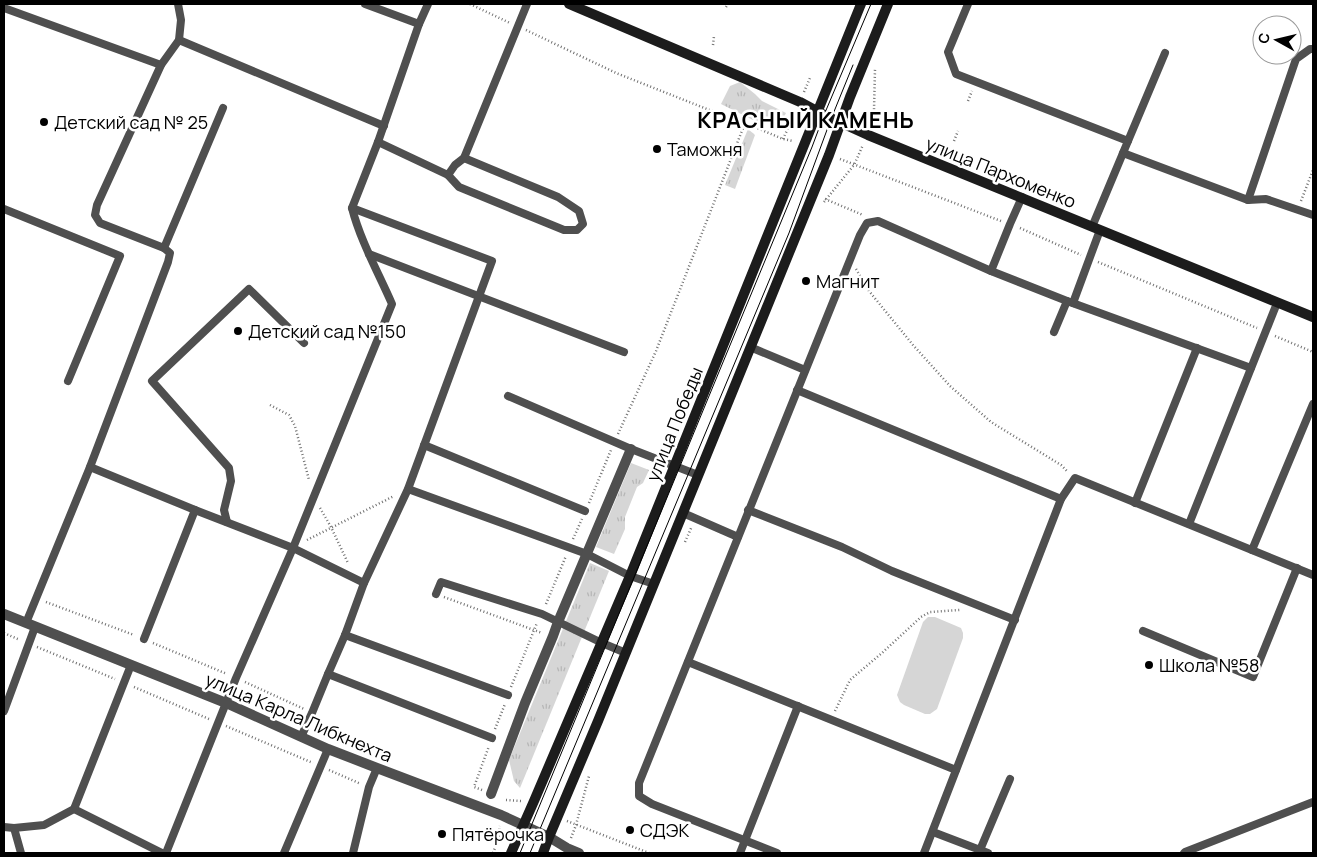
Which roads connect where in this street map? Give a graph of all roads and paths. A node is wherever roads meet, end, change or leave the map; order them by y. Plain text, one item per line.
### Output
1 (178, 4) edge
2 (365, 4) edge
3 (428, 4) edge
4 (470, 4) edge
5 (527, 4) edge
6 (573, 4) edge
7 (861, 4) edge
8 (888, 4) edge
9 (968, 4) edge
10 (4, 8) edge
11 (420, 24) junction
12 (518, 26) junction
13 (714, 36) dead end
14 (180, 40) junction
15 (713, 45) dead end
16 (1313, 50) edge
17 (1165, 52) dead end
18 (875, 63) dead end
19 (161, 65) junction
20 (223, 108) dead end
21 (817, 112) junction
22 (745, 123) junction
23 (841, 124) junction
24 (384, 126) junction
25 (958, 131) dead end
26 (868, 135) junction
27 (954, 141) dead end
28 (1128, 141) junction
29 (378, 142) junction
30 (805, 144) junction
31 (1123, 153) junction
32 (829, 155) junction
33 (464, 158) junction
34 (854, 166) junction
35 (1313, 170) edge
36 (448, 175) junction
37 (1022, 198) junction
38 (825, 199) junction
39 (1248, 200) junction
40 (352, 208) junction
41 (821, 208) dead end
42 (4, 209) edge
43 (1297, 209) junction
44 (1313, 215) edge
45 (878, 221) junction
46 (1010, 224) junction
47 (1096, 228) junction
48 (164, 248) junction
49 (370, 254) junction
50 (851, 259) junction
51 (1089, 259) junction
52 (991, 271) junction
53 (479, 297) junction
54 (1070, 302) junction
55 (1277, 303) junction
56 (1313, 317) edge
57 (1265, 331) junction
58 (1054, 332) dead end
59 (304, 343) dead end
60 (750, 347) junction
61 (1198, 348) junction
62 (656, 351) dead end
63 (624, 352) dead end
64 (1313, 352) edge
65 (1251, 368) junction
66 (805, 370) junction
67 (68, 381) dead end
68 (797, 390) junction
69 (508, 396) dead end
70 (1313, 404) edge
71 (424, 445) junction
72 (631, 449) junction
73 (674, 465) junction
74 (90, 467) junction
75 (698, 475) junction
76 (1075, 478) junction
77 (408, 489) junction
78 (1061, 499) junction
79 (1135, 503) junction
80 (195, 510) junction
81 (748, 510) junction
82 (585, 511) dead end
83 (683, 513) junction
84 (695, 518) junction
85 (227, 522) junction
86 (1189, 524) junction
87 (738, 537) junction
88 (685, 543) dead end
89 (293, 548) junction
90 (1252, 550) junction
91 (587, 554) junction
92 (1298, 568) junction
93 (1313, 575) edge
94 (630, 576) junction
95 (364, 584) junction
96 (654, 584) junction
97 (436, 594) joint
98 (36, 598) junction
99 (985, 608) junction
100 (4, 614) edge
101 (1015, 620) junction
102 (558, 622) junction
103 (30, 625) junction
104 (1143, 631) dead end
105 (4, 633) edge
106 (345, 635) junction
107 (553, 636) junction
108 (144, 639) junction
109 (602, 643) junction
110 (28, 644) junction
111 (626, 653) junction
112 (688, 662) junction
113 (131, 665) junction
114 (328, 674) junction
115 (236, 678) junction
116 (123, 683) junction
117 (508, 695) dead end
118 (226, 703) junction
119 (798, 706) junction
120 (4, 712) edge
121 (312, 713) junction
122 (831, 719) junction
123 (218, 722) junction
124 (301, 736) junction
125 (492, 738) joint
126 (328, 749) junction
127 (321, 767) junction
128 (377, 768) junction
129 (956, 770) junction
130 (589, 775) dead end
131 (1010, 779) dead end
132 (369, 787) junction
133 (491, 794) joint
134 (506, 800) dead end
135 (534, 802) junction
136 (1313, 802) edge
137 (74, 809) junction
138 (558, 817) junction
139 (522, 825) junction
140 (576, 825) junction
141 (4, 826) edge
142 (14, 828) junction
143 (933, 832) junction
144 (548, 837) junction
145 (745, 840) junction
146 (567, 848) junction
147 (980, 850) junction
148 (22, 853) edge
149 (162, 853) edge
150 (166, 853) edge
151 (284, 853) edge
152 (352, 853) edge
153 (511, 853) edge
154 (542, 853) edge
155 (580, 853) edge
156 (648, 853) edge
157 (740, 853) edge
158 (777, 853) edge
159 (924, 853) edge
160 (988, 853) edge
161 (1184, 853) edge

1 - 14 lane
2 - 11 lane
3 - 11 lane
4 - 12 path
5 - 12 lane
6 - 21 main road, улица Пархоменко
7 - 21 main road, улица Победы
8 - 23 main road
9 - 28 lane
10 - 19 lane
11 - 24 lane
12 - 22 path
12 - 33 lane
13 - 15 path
14 - 19 lane
14 - 24 lane
16 - 39 lane
17 - 28 lane
18 - 26 path
19 - 48 lane
20 - 48 lane
21 - 23 main road, улица Пархоменко
21 - 30 main road, улица Победы
22 - 30 path
22 - 62 path
23 - 26 main road, улица Пархоменко
23 - 32 main road
24 - 29 lane
25 - 27 path
26 - 34 path
26 - 37 main road, улица Пархоменко
28 - 31 lane
29 - 36 lane
29 - 40 lane
30 - 73 main road, улица Победы
31 - 39 lane
31 - 47 lane
32 - 34 path
32 - 60 main road
33 - 36 lane
33 - 36 lane
34 - 38 path
34 - 46 path
35 - 43 path
37 - 46 lane
37 - 47 main road, улица Пархоменко
38 - 41 path
38 - 45 path
39 - 43 lane
40 - 49 lane
40 - 53 lane
42 - 67 lane
43 - 44 lane
45 - 50 lane
45 - 52 lane
46 - 51 path
46 - 52 lane
47 - 51 lane
47 - 55 main road, улица Пархоменко
48 - 74 lane
49 - 53 lane
49 - 89 lane
50 - 66 lane
50 - 76 path
51 - 54 lane
51 - 57 path
52 - 54 lane
53 - 63 lane
53 - 71 lane
54 - 58 lane
54 - 61 lane
55 - 56 main road, улица Пархоменко
55 - 57 lane
57 - 64 path
57 - 65 lane
59 - 85 lane
60 - 66 lane
60 - 75 main road
61 - 65 lane
61 - 79 lane
65 - 86 lane
66 - 68 lane
68 - 78 lane
68 - 81 lane
69 - 72 lane
70 - 90 lane
71 - 77 lane
71 - 82 lane
72 - 73 lane
72 - 91 street
73 - 75 lane
73 - 94 main road, улица Победы
74 - 80 lane
74 - 98 lane
75 - 83 main road
76 - 78 lane
76 - 79 lane
77 - 89 path
77 - 91 lane
77 - 95 lane
78 - 101 lane
79 - 86 lane
80 - 85 lane
80 - 108 lane
81 - 87 lane
81 - 99 lane
83 - 84 lane
83 - 96 main road
84 - 87 lane
84 - 88 path
85 - 89 lane
86 - 90 lane
87 - 112 lane
89 - 95 lane
89 - 115 lane
90 - 92 lane
91 - 94 lane
91 - 102 street
92 - 93 lane
92 - 104 lane
94 - 96 lane
94 - 109 main road, улица Победы
95 - 106 lane
96 - 111 main road
97 - 102 lane
97 - 107 path
98 - 103 lane
98 - 108 path
99 - 101 lane
99 - 122 path
100 - 103 street, улица Карла Либкнехта
101 - 129 lane
102 - 107 street
102 - 109 lane
103 - 110 lane
103 - 113 street, улица Карла Либкнехта
105 - 110 path
106 - 114 lane
106 - 117 lane
107 - 133 street
108 - 115 path
109 - 111 lane
109 - 135 main road, улица Победы
110 - 116 path
110 - 120 lane
111 - 138 main road
112 - 119 lane
112 - 145 lane
113 - 116 lane
113 - 118 street, улица Карла Либкнехта
114 - 121 lane
114 - 125 lane
115 - 118 lane
115 - 121 path
116 - 123 path
116 - 137 lane
118 - 123 lane
118 - 124 street, улица Карла Либкнехта
119 - 122 lane
119 - 145 lane
121 - 124 lane
122 - 129 lane
123 - 127 path
123 - 150 lane
124 - 126 street, улица Карла Либкнехта
125 - 133 path
126 - 127 lane
126 - 128 street, улица Карла Либкнехта
127 - 132 path
127 - 151 lane
128 - 132 lane
128 - 139 street, улица Карла Либкнехта
129 - 143 lane
130 - 140 path
131 - 147 lane
132 - 152 lane
134 - 135 path
135 - 139 main road, улица Победы
136 - 161 lane
137 - 142 lane
137 - 149 lane
138 - 140 path
138 - 144 main road
139 - 144 street, улица Карла Либкнехта
139 - 153 main road, улица Победы
140 - 146 path
140 - 156 path
141 - 142 lane
142 - 148 lane
143 - 147 lane
143 - 159 lane
144 - 146 street, улица Карла Либкнехта
144 - 154 main road
145 - 157 lane
145 - 158 lane
146 - 155 street, улица Карла Либкнехта
147 - 160 lane

